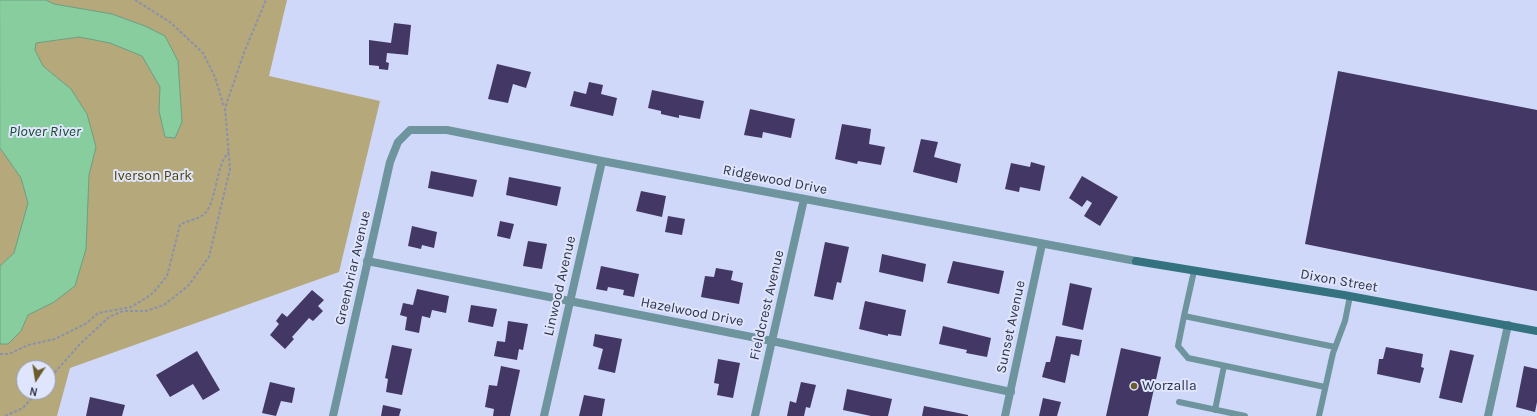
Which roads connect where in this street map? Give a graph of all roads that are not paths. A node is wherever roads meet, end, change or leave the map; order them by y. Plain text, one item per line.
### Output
1 (410, 130) joint
2 (602, 161) junction
3 (804, 199) junction
4 (1042, 244) junction
5 (367, 261) junction
6 (1136, 261) joint
7 (1194, 271) junction
8 (1350, 296) junction
9 (569, 302) junction
10 (1184, 316) junction
11 (1508, 325) junction
12 (1537, 331) edge
13 (772, 341) junction
14 (1335, 347) junction
15 (1224, 366) junction
16 (1325, 387) junction
17 (1011, 392) junction
18 (1179, 402) dead end
19 (1215, 410) junction
20 (333, 416) edge
21 (544, 416) edge
22 (754, 416) edge
23 (1006, 416) edge
24 (1245, 416) edge
25 (1319, 416) edge
26 (1488, 416) edge

1 - 2 street, Ridgewood Drive
1 - 5 street, Greenbriar Avenue
2 - 3 street, Ridgewood Drive
2 - 9 street, Linwood Avenue
3 - 4 street, Ridgewood Drive
3 - 13 street, Fieldcrest Avenue
4 - 6 street, Ridgewood Drive
4 - 17 street, Sunset Avenue
5 - 9 street, Hazelwood Drive
5 - 20 street, Greenbriar Avenue
6 - 7 street, Dixon Street
7 - 8 street, Dixon Street
7 - 10 lane
8 - 11 street, Dixon Street
8 - 14 lane
9 - 13 street, Hazelwood Drive
9 - 21 street, Linwood Avenue
10 - 14 lane
10 - 15 lane
11 - 12 street, Dixon Street
11 - 26 street
13 - 17 street, Hazelwood Drive
13 - 22 street, Fieldcrest Avenue
14 - 16 lane
15 - 16 lane
15 - 19 lane
16 - 25 lane
17 - 23 street, Sunset Avenue
18 - 19 lane
19 - 24 lane

